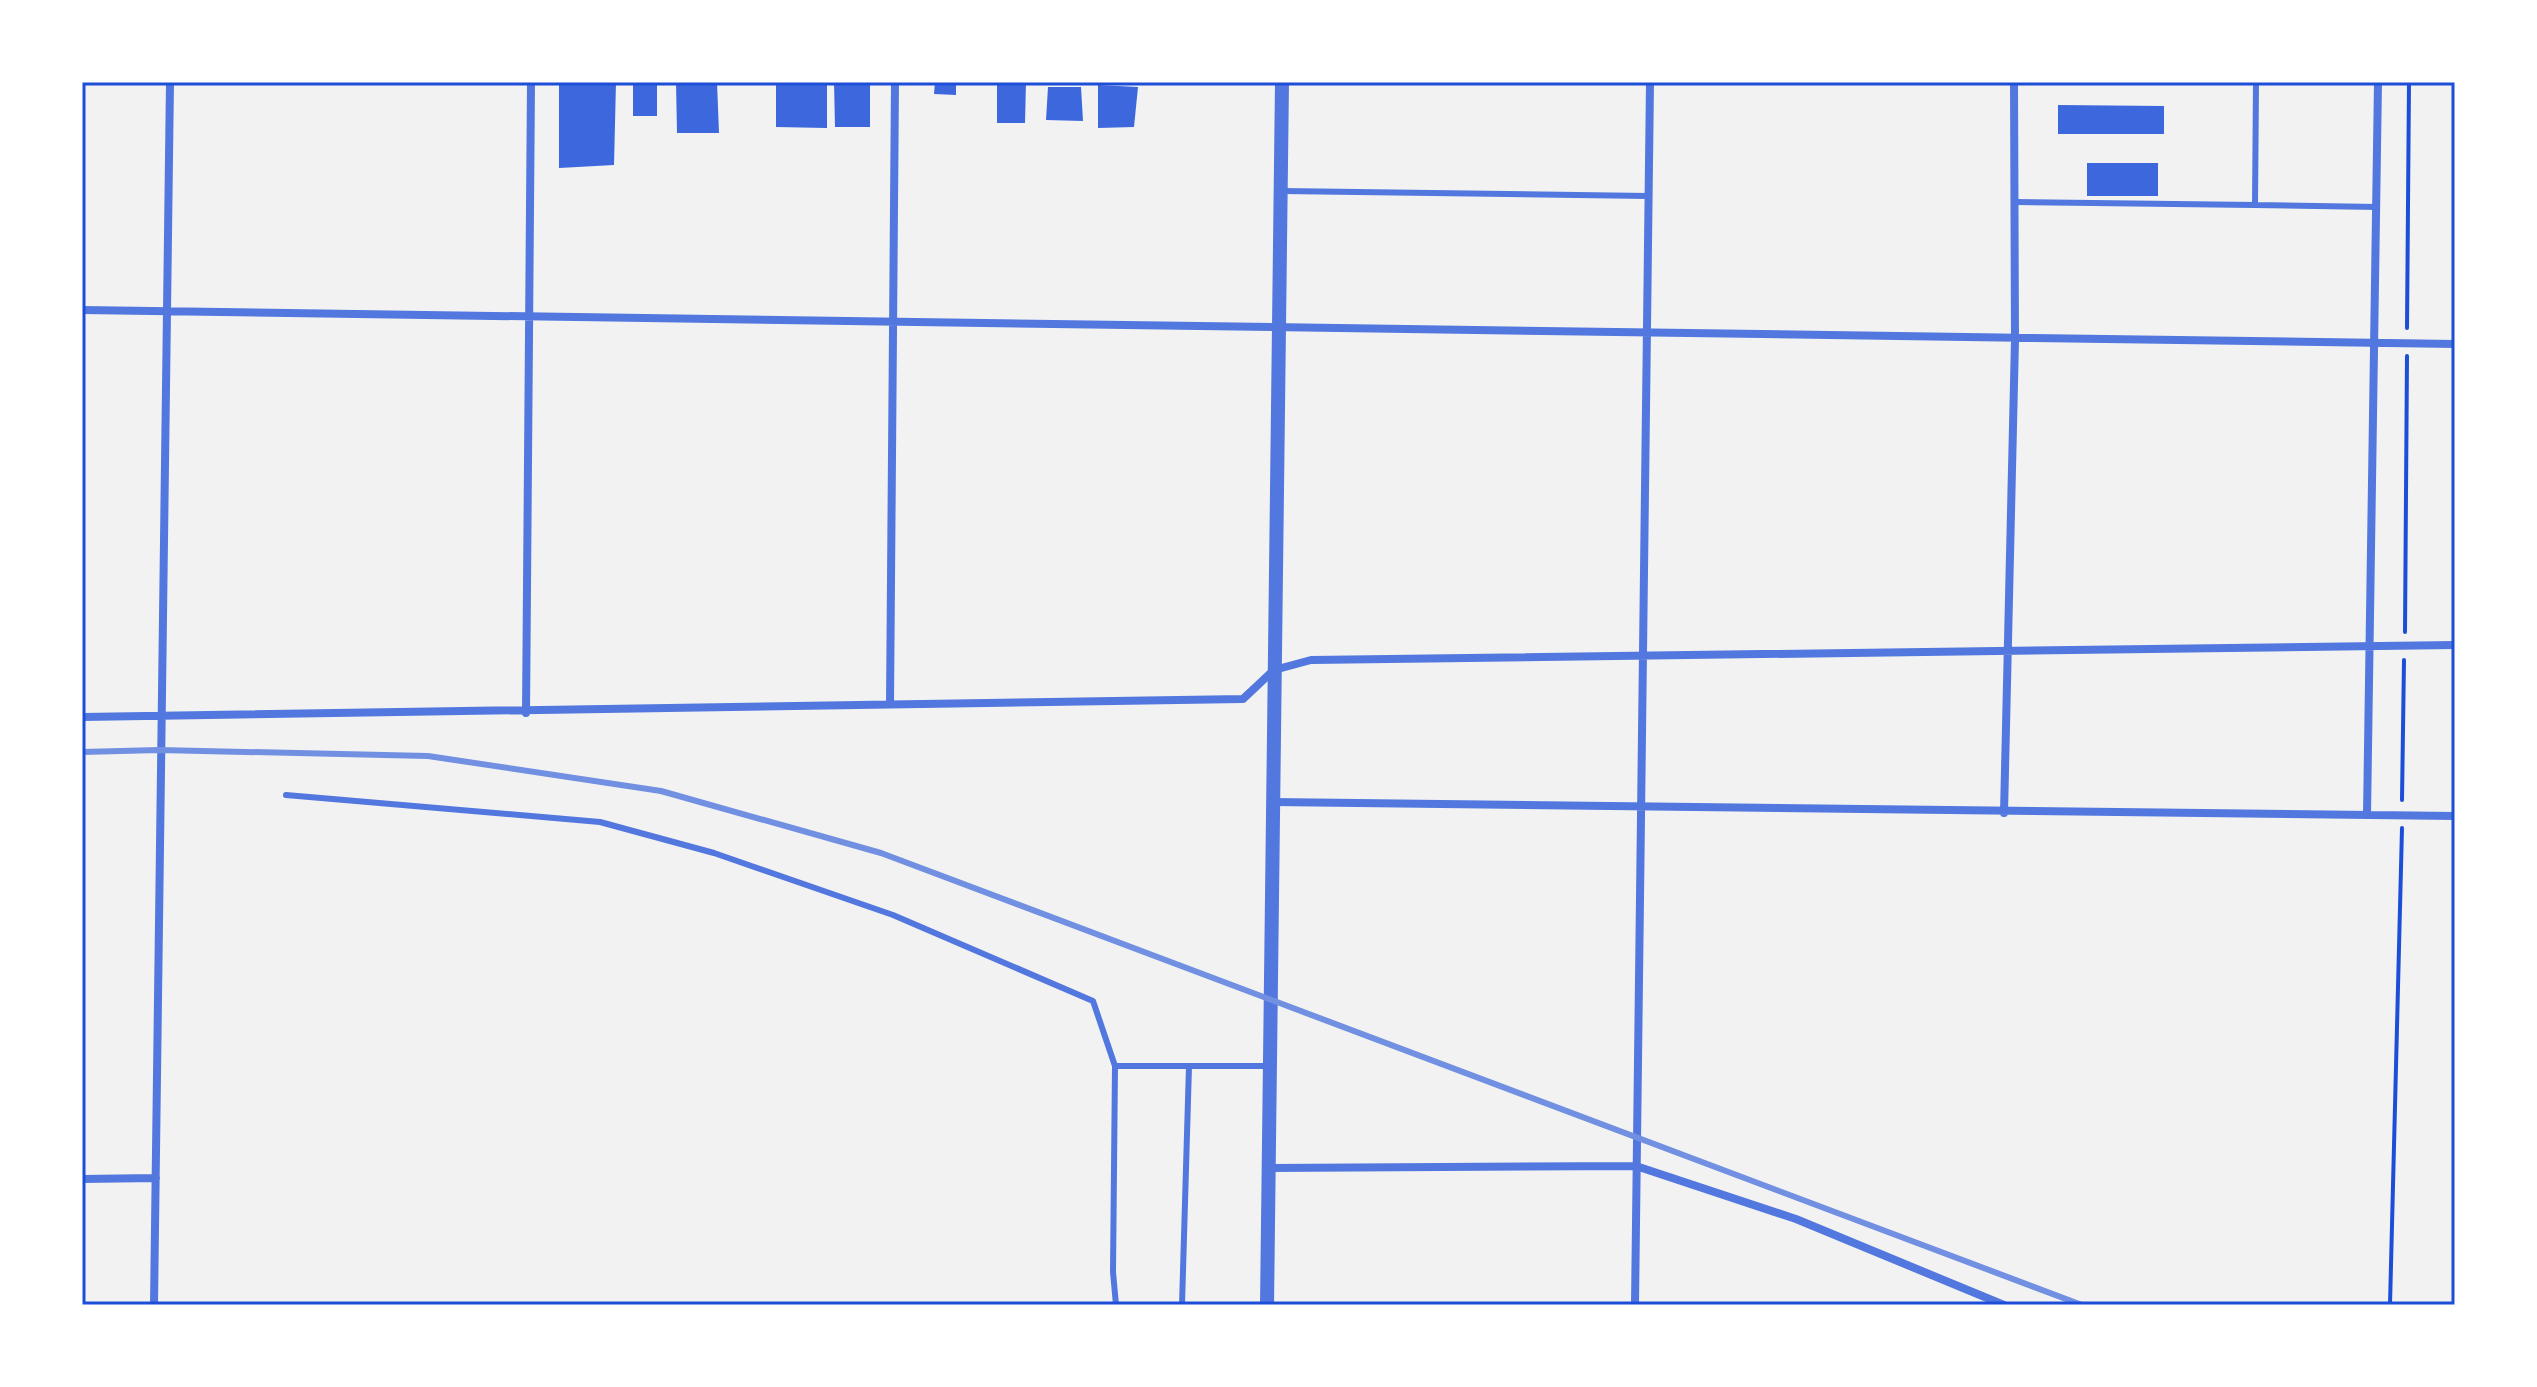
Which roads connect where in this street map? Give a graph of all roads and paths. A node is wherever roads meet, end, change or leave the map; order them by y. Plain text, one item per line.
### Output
1 (170, 82) edge
2 (531, 82) edge
3 (895, 82) edge
4 (1282, 82) edge
5 (1650, 82) edge
6 (2014, 82) edge
7 (2256, 82) edge
8 (2378, 82) edge
9 (2409, 82) edge
10 (1282, 191) junction
11 (1648, 196) junction
12 (2015, 202) junction
13 (2255, 205) junction
14 (2377, 207) junction
15 (82, 310) edge
16 (166, 311) junction
17 (531, 315) junction
18 (894, 322) junction
19 (1281, 330) junction
20 (1648, 330) junction
21 (2015, 340) junction
22 (2376, 344) junction
23 (2407, 344) junction
24 (2455, 344) edge
25 (2455, 645) edge
26 (2372, 646) junction
27 (2405, 646) junction
28 (2009, 650) junction
29 (1641, 653) junction
30 (1274, 670) junction
31 (890, 704) junction
32 (526, 713) junction
33 (159, 716) junction
34 (82, 717) edge
35 (286, 795) dead end
36 (1272, 802) junction
37 (1641, 805) junction
38 (2004, 813) junction
39 (2367, 815) junction
40 (2402, 815) junction
41 (2455, 816) edge
42 (1115, 1066) junction
43 (1189, 1066) junction
44 (1269, 1066) junction
45 (1636, 1166) junction
46 (1268, 1168) junction
47 (156, 1178) junction
48 (82, 1179) edge
49 (154, 1305) edge
50 (1116, 1305) edge
51 (1182, 1305) edge
52 (1267, 1305) edge
53 (1635, 1305) edge
54 (2004, 1305) edge
55 (2390, 1305) edge

1 - 16 street
2 - 17 street
3 - 18 street
4 - 10 street
5 - 11 street
6 - 12 street
7 - 13 lane
8 - 14 street
9 - 23 path
10 - 11 lane
10 - 19 street
11 - 20 street
12 - 13 lane
12 - 21 street
13 - 14 lane
14 - 22 street
15 - 16 street
16 - 17 street
16 - 33 street
17 - 18 street
17 - 32 street
18 - 19 street
18 - 31 street
19 - 20 street
19 - 30 street
20 - 21 street
20 - 29 street
21 - 22 street
21 - 28 street
22 - 23 street
22 - 26 street
23 - 24 street
23 - 27 path
25 - 27 street
26 - 27 street
26 - 28 street
26 - 39 street
27 - 40 path
28 - 29 street
28 - 38 street
29 - 30 street
29 - 37 street
30 - 31 street
30 - 36 street
31 - 32 street
32 - 33 street
33 - 34 street
33 - 47 street
35 - 42 lane
36 - 37 street
36 - 44 street
37 - 38 street
37 - 45 street
38 - 39 street
39 - 40 street
40 - 41 street
40 - 55 path
42 - 43 lane
42 - 50 lane
43 - 44 lane
43 - 51 lane
44 - 46 street
45 - 46 street
45 - 53 street
45 - 54 street
46 - 52 street
47 - 48 street
47 - 49 street

